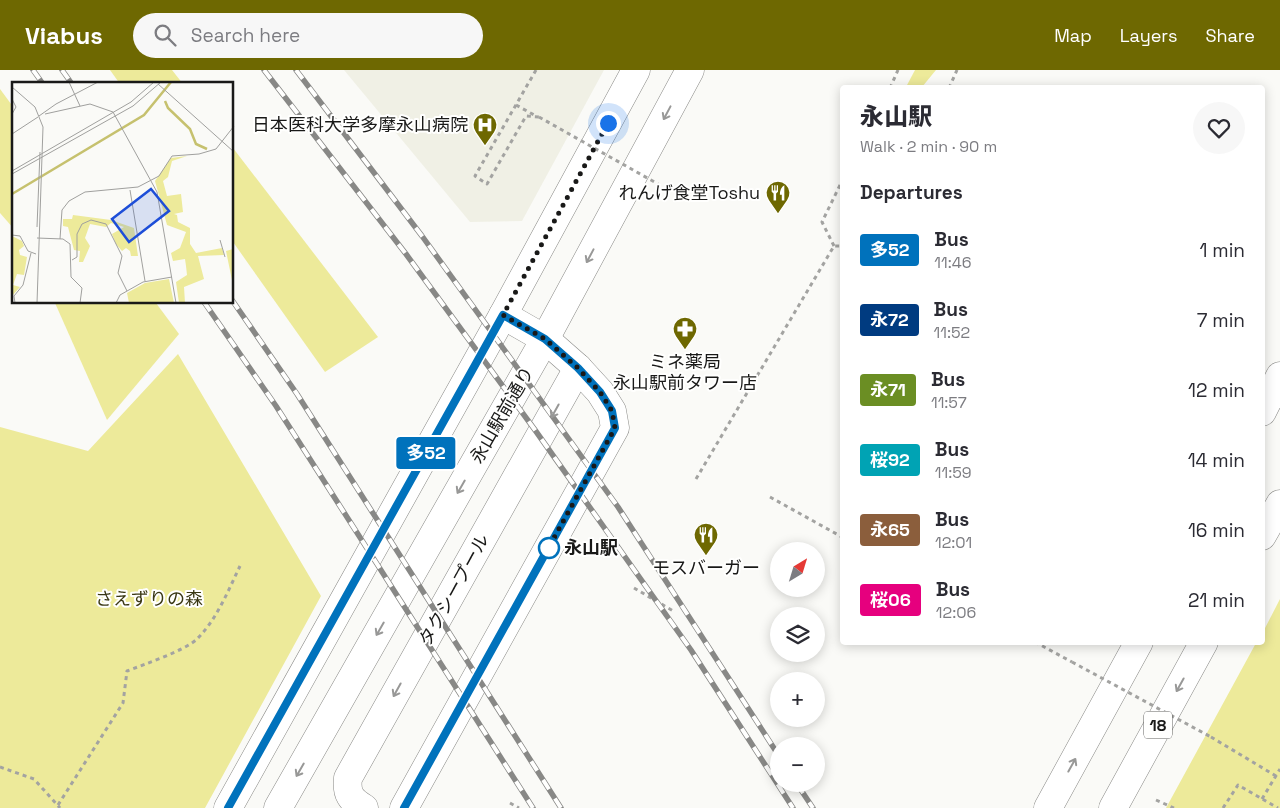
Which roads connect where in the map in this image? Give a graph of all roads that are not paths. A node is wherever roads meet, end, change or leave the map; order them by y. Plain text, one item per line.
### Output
1 (636, 70) edge
2 (690, 70) edge
3 (503, 315) junction
4 (545, 339) junction
5 (578, 368) junction
6 (1280, 376) edge
7 (1265, 406) edge
8 (1280, 504) edge
9 (1265, 531) edge
10 (1137, 645) edge
11 (1202, 645) edge
12 (228, 808) edge
13 (278, 808) edge
14 (364, 808) edge
15 (404, 808) edge
16 (1048, 808) edge
17 (1113, 808) edge

1 - 3 street
2 -> 4 street, 永山駅前通り
3 - 4 street
3 - 12 street
4 - 5 street
4 -> 13 street, 永山駅前通り
5 -> 14 street, タクシープール
5 - 15 street
6 - 7 street
8 - 9 street
16 -> 10 street
11 -> 17 street, 18

